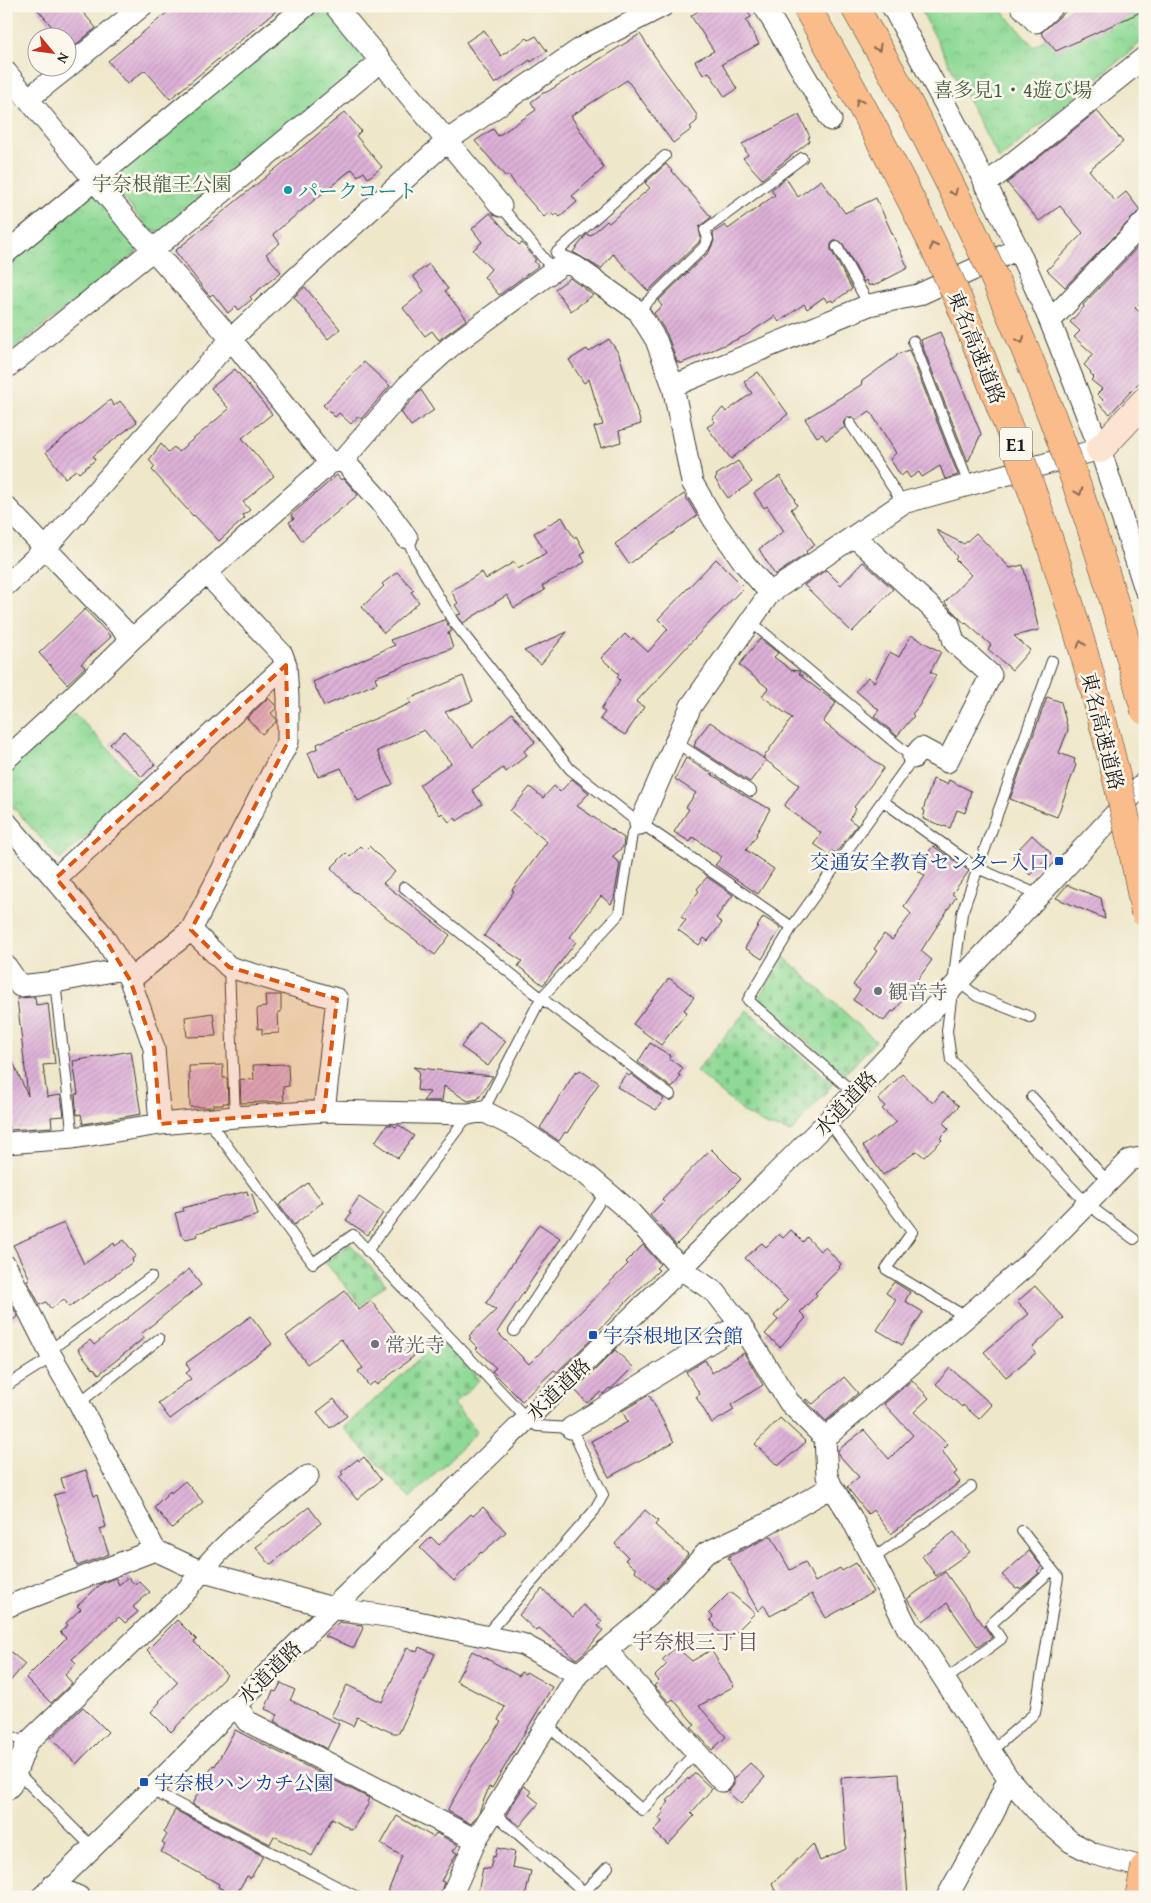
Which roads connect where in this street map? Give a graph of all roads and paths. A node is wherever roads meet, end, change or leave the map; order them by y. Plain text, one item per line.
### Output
1 (142, 6) edge
2 (306, 6) edge
3 (335, 6) edge
4 (663, 6) edge
5 (764, 6) edge
6 (806, 6) edge
7 (854, 6) edge
8 (892, 6) edge
9 (1021, 6) edge
10 (1053, 6) edge
11 (1145, 57) edge
12 (78, 58) edge
13 (381, 61) junction
14 (6, 72) edge
15 (54, 78) edge
16 (29, 98) junction
17 (831, 120) dead end
18 (448, 140) junction
19 (665, 156) dead end
20 (802, 158) dead end
21 (95, 180) junction
22 (985, 185) junction
23 (501, 206) joint
24 (1145, 221) edge
25 (837, 246) dead end
26 (154, 249) junction
27 (1018, 249) junction
28 (6, 253) edge
29 (560, 267) junction
30 (869, 305) junction
31 (638, 311) junction
32 (1050, 321) junction
33 (230, 339) junction
34 (914, 341) dead end
35 (6, 368) edge
36 (673, 386) junction
37 (1145, 401) edge
38 (850, 423) dead end
39 (1100, 449) junction
40 (337, 461) junction
41 (969, 484) junction
42 (903, 504) junction
43 (6, 507) edge
44 (854, 536) junction
45 (407, 538) joint
46 (45, 548) junction
47 (206, 573) junction
48 (6, 585) edge
49 (1145, 589) edge
50 (770, 593) junction
51 (750, 621) junction
52 (132, 639) junction
53 (1052, 661) dead end
54 (286, 665) junction
55 (1145, 711) edge
56 (675, 742) junction
57 (913, 758) junction
58 (6, 759) edge
59 (1145, 782) edge
60 (751, 791) dead end
61 (883, 801) junction
62 (6, 822) edge
63 (640, 824) junction
64 (978, 869) junction
65 (56, 878) junction
66 (404, 887) dead end
67 (1040, 895) junction
68 (1145, 913) edge
69 (792, 927) junction
70 (191, 930) junction
71 (6, 966) edge
72 (229, 967) junction
73 (126, 975) junction
74 (55, 982) junction
75 (955, 984) junction
76 (542, 998) junction
77 (1030, 1017) dead end
78 (854, 1093) junction
79 (670, 1095) dead end
80 (1032, 1097) dead end
81 (324, 1111) junction
82 (476, 1113) junction
83 (235, 1117) junction
84 (208, 1120) junction
85 (828, 1121) junction
86 (160, 1124) junction
87 (73, 1138) junction
88 (6, 1143) edge
89 (1145, 1157) edge
90 (1108, 1182) junction
91 (606, 1192) junction
92 (1087, 1204) junction
93 (1134, 1239) dead end
94 (367, 1251) junction
95 (6, 1266) edge
96 (681, 1269) junction
97 (151, 1277) dead end
98 (966, 1317) junction
99 (740, 1324) junction
100 (514, 1331) dead end
101 (159, 1340) dead end
102 (51, 1354) junction
103 (6, 1386) edge
104 (79, 1403) junction
105 (527, 1419) junction
106 (571, 1428) junction
107 (825, 1438) junction
108 (308, 1476) dead end
109 (832, 1487) junction
110 (971, 1487) dead end
111 (1022, 1531) dead end
112 (155, 1550) junction
113 (873, 1560) junction
114 (1052, 1570) junction
115 (200, 1571) junction
116 (6, 1607) edge
117 (333, 1608) junction
118 (485, 1636) junction
119 (606, 1650) junction
120 (578, 1674) junction
121 (945, 1680) junction
122 (236, 1705) junction
123 (547, 1725) junction
124 (6, 1734) edge
125 (27, 1743) junction
126 (991, 1751) junction
127 (696, 1752) junction
128 (1008, 1778) junction
129 (11, 1781) edge
130 (722, 1781) dead end
131 (151, 1790) junction
132 (493, 1812) junction
133 (476, 1840) junction
134 (92, 1847) junction
135 (608, 1867) dead end
136 (1145, 1868) edge
137 (48, 1891) edge
138 (79, 1897) edge
139 (357, 1897) edge
140 (450, 1897) edge
141 (947, 1897) edge
142 (1139, 1897) edge

1 - 12 street
2 - 21 street
3 - 13 street
4 - 18 street
5 - 17 street
68 -> 6 highway, 東名高速道路 / E1, bridge
7 -> 55 highway, 東名高速道路 / E1, bridge
8 - 22 street
9 - 10 street
11 - 22 street
13 - 18 street
13 - 26 street
14 - 16 street
15 - 16 street
16 - 21 street
18 - 23 street
18 - 33 street
19 - 29 lane
20 - 31 lane
21 - 26 street
21 - 28 street
22 - 27 street
23 - 29 lane
24 - 32 street
25 - 30 lane
26 - 33 street
26 - 35 street
27 - 30 street
27 - 32 street
29 - 31 street
29 - 40 street
30 - 36 street
31 - 36 street
32 - 39 street
33 - 40 street
33 - 46 street
34 - 41 lane
36 - 50 street
37 - 39 street
38 - 42 lane
39 - 41 street
39 - 49 street
40 - 45 street
40 - 47 street
41 - 42 street
42 - 44 street
43 - 46 street
44 - 50 street
44 - 57 street
45 - 63 lane
46 - 48 street
46 - 52 street
47 - 52 street
47 - 54 street
50 - 51 street
51 - 56 street
51 - 57 lane
52 - 58 street
53 - 64 lane
54 - 65 street
54 - 70 street
56 - 60 lane
56 - 63 street
57 - 61 lane
59 - 67 street, 水道道路
61 - 64 lane
61 - 69 lane
62 - 65 street
63 - 69 lane
63 - 76 lane
64 - 67 lane
64 - 75 lane
65 - 73 street
66 - 76 lane
67 - 75 street, 水道道路
69 - 78 lane
70 - 72 street
70 - 73 street
71 - 74 street
72 - 81 street
72 - 83 lane
73 - 74 street
73 - 86 street
74 - 87 lane
75 - 77 lane
75 - 78 street, 水道道路
75 - 92 lane
76 - 79 lane
76 - 82 lane
78 - 85 street, 水道道路
80 - 90 lane
81 - 82 street
81 - 83 street
82 - 91 street
82 - 94 lane
83 - 84 street
84 - 86 street
84 - 94 lane
85 - 96 street, 水道道路
85 - 98 lane
86 - 87 street
87 - 88 street
89 - 90 street
90 - 92 street
91 - 96 street
91 - 100 lane
92 - 93 lane
92 - 98 street
94 - 105 lane
95 - 102 street
96 - 99 street
96 - 105 street, 水道道路
97 - 102 lane
98 - 107 street
99 - 106 street
99 - 107 street
101 - 104 lane
102 - 103 lane
102 - 104 street
104 - 112 street
105 - 106 lane
105 - 117 street, 水道道路
106 - 118 lane
107 - 109 street
108 - 115 street
109 - 113 street
109 - 119 street
110 - 113 lane
111 - 114 lane
112 - 115 street
112 - 116 street
113 - 121 street
114 - 121 lane
114 - 126 lane
115 - 117 street
115 - 125 street
117 - 118 street
117 - 122 street, 水道道路
118 - 120 street
119 - 120 street
119 - 127 street
120 - 123 street
121 - 126 street
122 - 131 street, 水道道路
122 - 133 street
123 - 127 lane
123 - 132 street
124 - 125 lane
125 - 129 street
126 - 128 street
127 - 130 street
128 - 136 street
128 - 141 street
129 - 134 lane
131 - 134 street, 水道道路
131 - 139 lane
132 - 133 street
132 - 135 lane
133 - 140 street
134 - 137 street, 水道道路
136 - 142 highway, bridge
137 - 138 street

